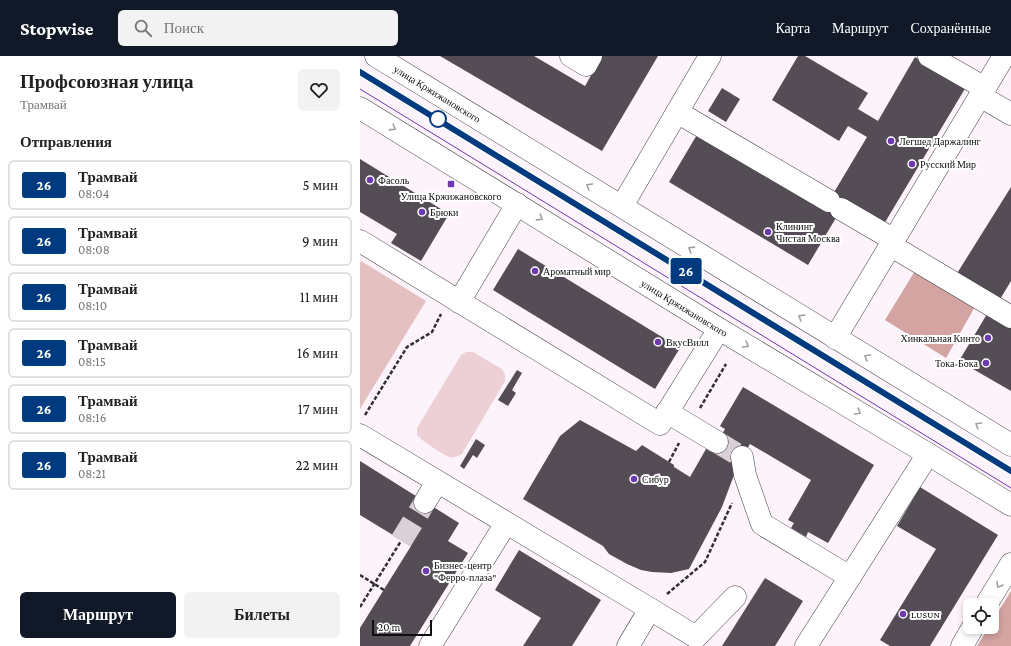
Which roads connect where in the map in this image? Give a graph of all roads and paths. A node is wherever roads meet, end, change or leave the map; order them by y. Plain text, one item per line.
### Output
1 (376, 56) edge
2 (571, 56) edge
3 (591, 56) edge
4 (710, 56) edge
5 (929, 56) edge
6 (1004, 56) edge
7 (983, 92) junction
8 (360, 108) edge
9 (677, 112) junction
10 (1011, 114) edge
11 (516, 204) junction
12 (622, 206) junction
13 (360, 241) edge
14 (892, 243) junction
15 (455, 300) junction
16 (1011, 317) edge
17 (719, 329) junction
18 (835, 338) junction
19 (668, 412) junction
20 (362, 426) edge
21 (718, 442) tunnel mouth
22 (1011, 445) edge
23 (928, 454) junction
24 (744, 466) joint
25 (437, 482) junction
26 (425, 502) tunnel mouth
27 (1011, 505) edge
28 (506, 523) junction
29 (401, 541) tunnel mouth
30 (1011, 564) edge
31 (360, 575) edge
32 (850, 577) junction
33 (374, 584) junction
34 (384, 590) dead end
35 (735, 597) dead end
36 (990, 598) edge
37 (360, 607) edge
38 (650, 609) junction
39 (969, 634) edge
40 (430, 646) edge
41 (628, 646) edge
42 (806, 646) edge
43 (962, 646) edge

12 -> 1 street, улица Кржижановского
2 - 3 street
4 - 9 street
5 - 7 street
6 - 7 street
7 - 10 street
7 - 14 street
8 -> 11 street, улица Кржижановского
9 - 12 street
9 - 14 street
11 - 15 street
11 -> 17 street, улица Кржижановского
18 -> 12 street, улица Кржижановского
13 - 15 street
14 - 16 street
14 - 18 street
15 - 19 street
15 - 20 path
17 - 19 street
17 -> 23 street, улица Кржижановского
22 -> 18 street, улица Кржижановского
19 - 21 street
20 - 25 street
23 - 27 street, улица Кржижановского
23 - 32 street
24 - 32 street
24 - 38 path
25 - 26 street
25 - 28 street
28 - 38 street
28 - 40 street
29 - 33 path
30 -> 36 street
31 - 33 path
32 - 42 street
33 - 34 path
33 - 37 path
35 - 38 street
38 - 41 street
39 - 43 street

